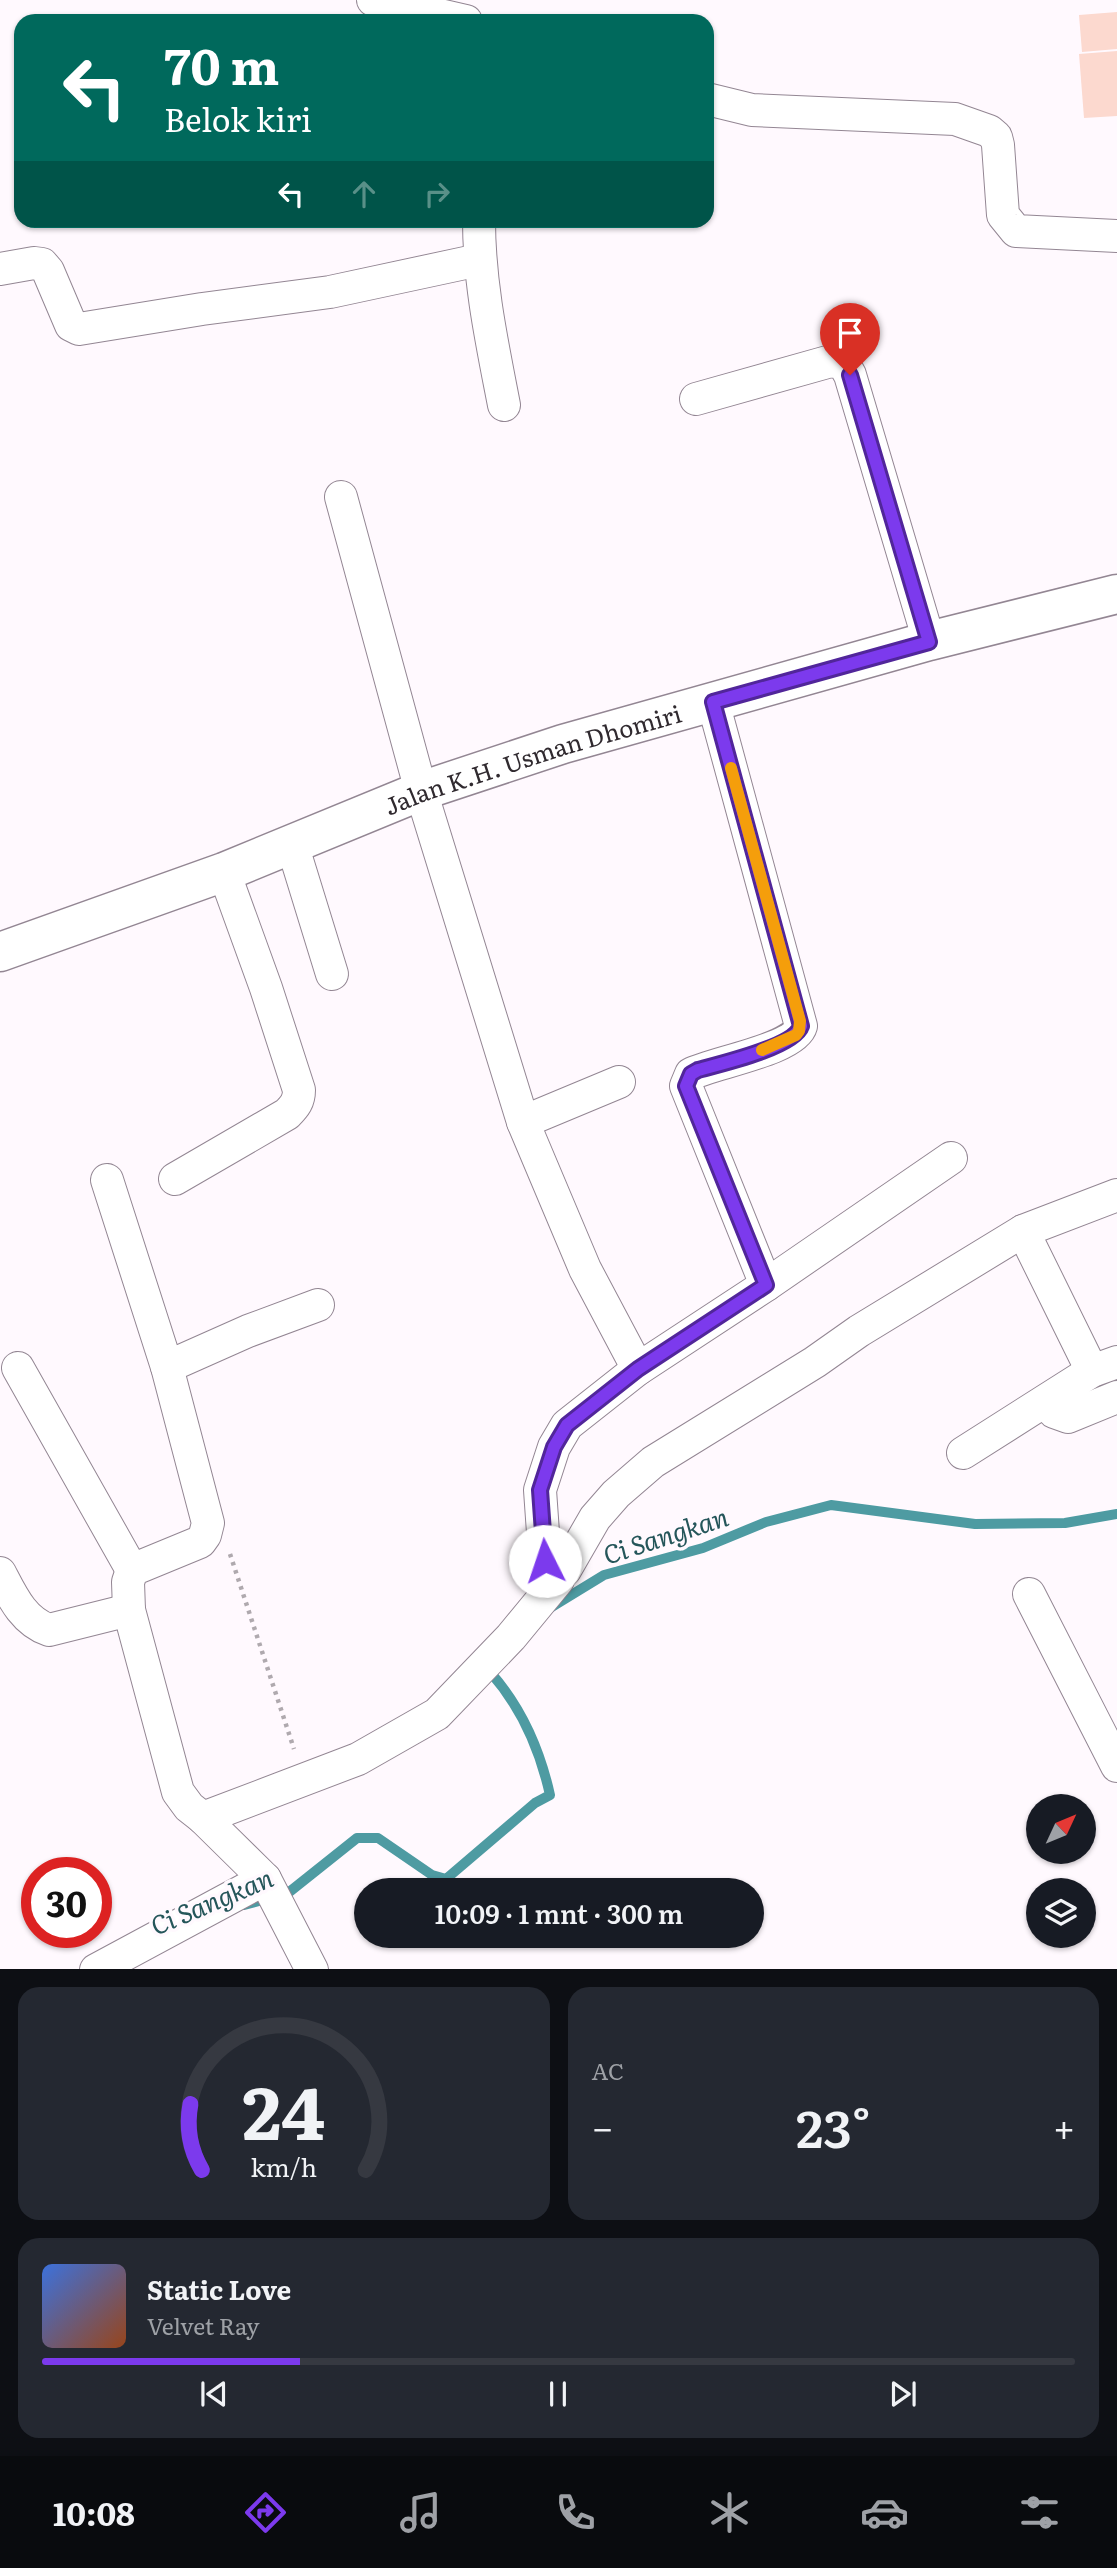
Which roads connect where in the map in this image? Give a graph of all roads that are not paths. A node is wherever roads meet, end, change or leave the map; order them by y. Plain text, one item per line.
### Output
1 (373, 0) edge
2 (435, 14) edge
3 (714, 101) edge
4 (479, 228) edge
5 (1117, 236) edge
6 (479, 260) junction
7 (0, 269) edge
8 (696, 399) dead end
9 (504, 405) dead end
10 (341, 497) dead end
11 (1117, 594) edge
12 (929, 642) junction
13 (713, 702) junction
14 (421, 791) junction
15 (292, 844) junction
16 (224, 872) junction
17 (0, 953) edge
18 (332, 974) dead end
19 (619, 1082) dead end
20 (523, 1122) junction
21 (951, 1158) dead end
22 (175, 1179) dead end
23 (107, 1180) dead end
24 (1117, 1195) edge
25 (1023, 1231) junction
26 (766, 1285) junction
27 (318, 1305) dead end
28 (167, 1367) junction
29 (1105, 1367) edge
30 (18, 1368) dead end
31 (638, 1369) junction
32 (1117, 1397) edge
33 (1046, 1401) junction
34 (963, 1453) dead end
35 (132, 1570) junction
36 (557, 1572) junction
37 (0, 1573) edge
38 (1029, 1594) dead end
39 (129, 1610) junction
40 (1117, 1766) edge
41 (203, 1818) junction
42 (273, 1894) junction
43 (96, 1969) edge
44 (312, 1969) edge

1 - 2 street
3 - 5 street
4 - 6 street
6 - 7 street
6 - 9 street
8 - 12 street
10 - 14 street
11 - 12 main road, Jalan K.H. Usman Dhomiri
12 - 13 main road, Jalan K.H. Usman Dhomiri
13 - 14 main road, Jalan K.H. Usman Dhomiri
13 - 26 street
14 - 15 main road, Jalan K.H. Usman Dhomiri
14 - 20 street
15 - 16 main road, Jalan K.H. Usman Dhomiri
15 - 18 street
16 - 17 main road, Jalan K.H. Usman Dhomiri
16 - 22 street
19 - 20 street
20 - 31 street
21 - 26 street
23 - 28 street
24 - 25 street
25 - 29 street
25 - 36 street
26 - 31 street
27 - 28 street
28 - 35 street
29 - 33 street
30 - 35 street
31 - 36 street
32 - 33 street
33 - 34 street
35 - 39 street
36 - 41 street
37 - 39 street
38 - 40 street
39 - 41 street
41 - 42 street
42 - 43 street
42 - 44 street

